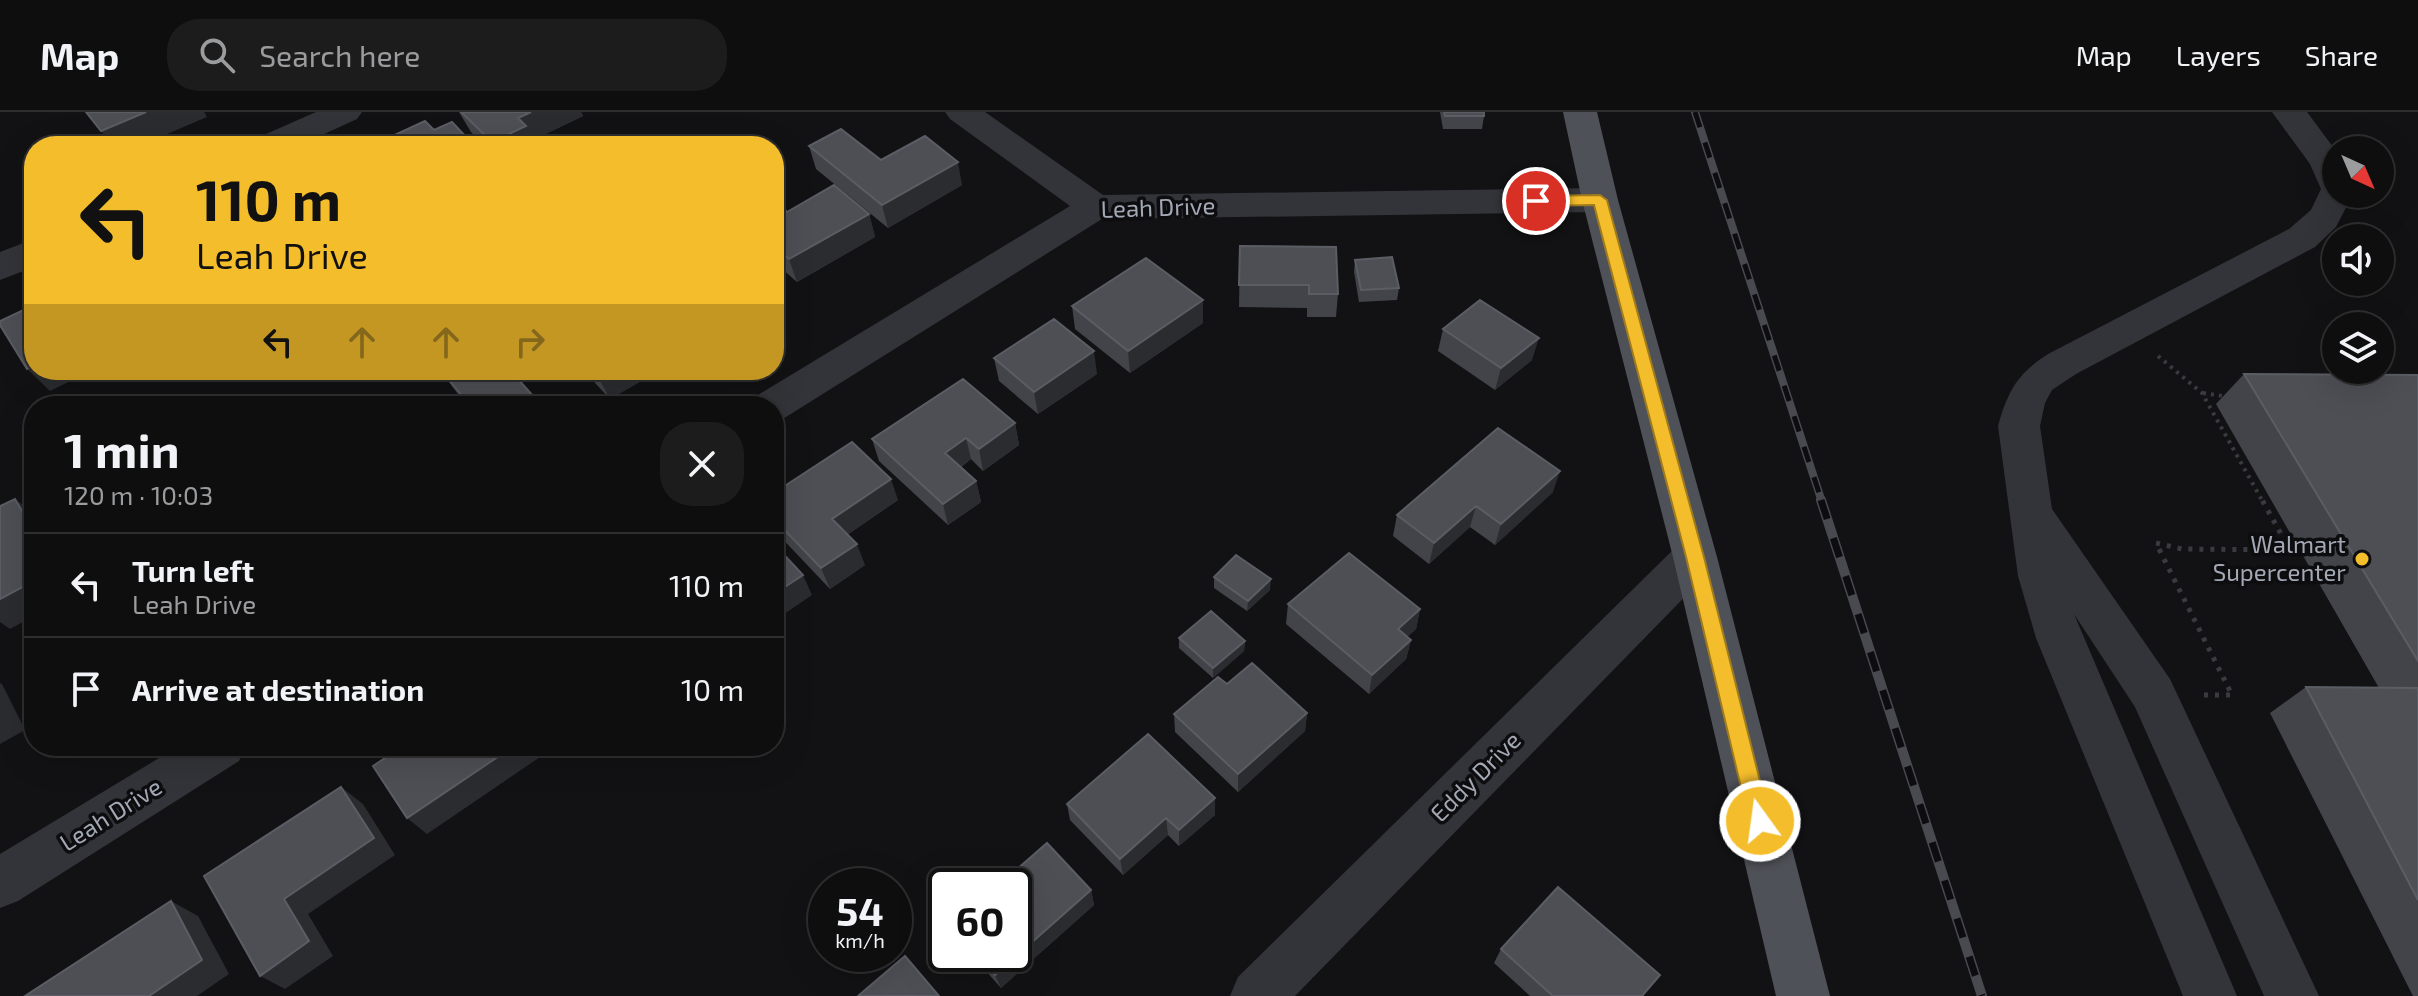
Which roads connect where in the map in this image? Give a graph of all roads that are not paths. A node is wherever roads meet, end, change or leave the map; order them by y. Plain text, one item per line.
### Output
1 (345, 112) edge
2 (962, 112) edge
3 (1580, 112) edge
4 (2289, 112) edge
5 (291, 136) edge
6 (2322, 157) edge
7 (1600, 200) junction
8 (1095, 207) junction
9 (2332, 208) edge
10 (24, 256) edge
11 (0, 267) edge
12 (784, 399) edge
13 (2030, 511) junction
14 (1695, 557) junction
15 (206, 756) edge
16 (0, 883) edge
17 (1257, 996) edge
18 (1803, 996) edge
19 (2210, 996) edge
20 (2292, 996) edge

1 - 5 street
2 - 8 street
3 - 7 main road
4 - 6 street
7 - 8 street, Leah Drive
7 - 14 main road
8 - 12 street, Leah Drive
9 - 13 street
10 - 11 street
13 - 19 street
13 - 20 street
14 - 17 street, Eddy Drive
14 - 18 main road
15 - 16 street, Leah Drive

